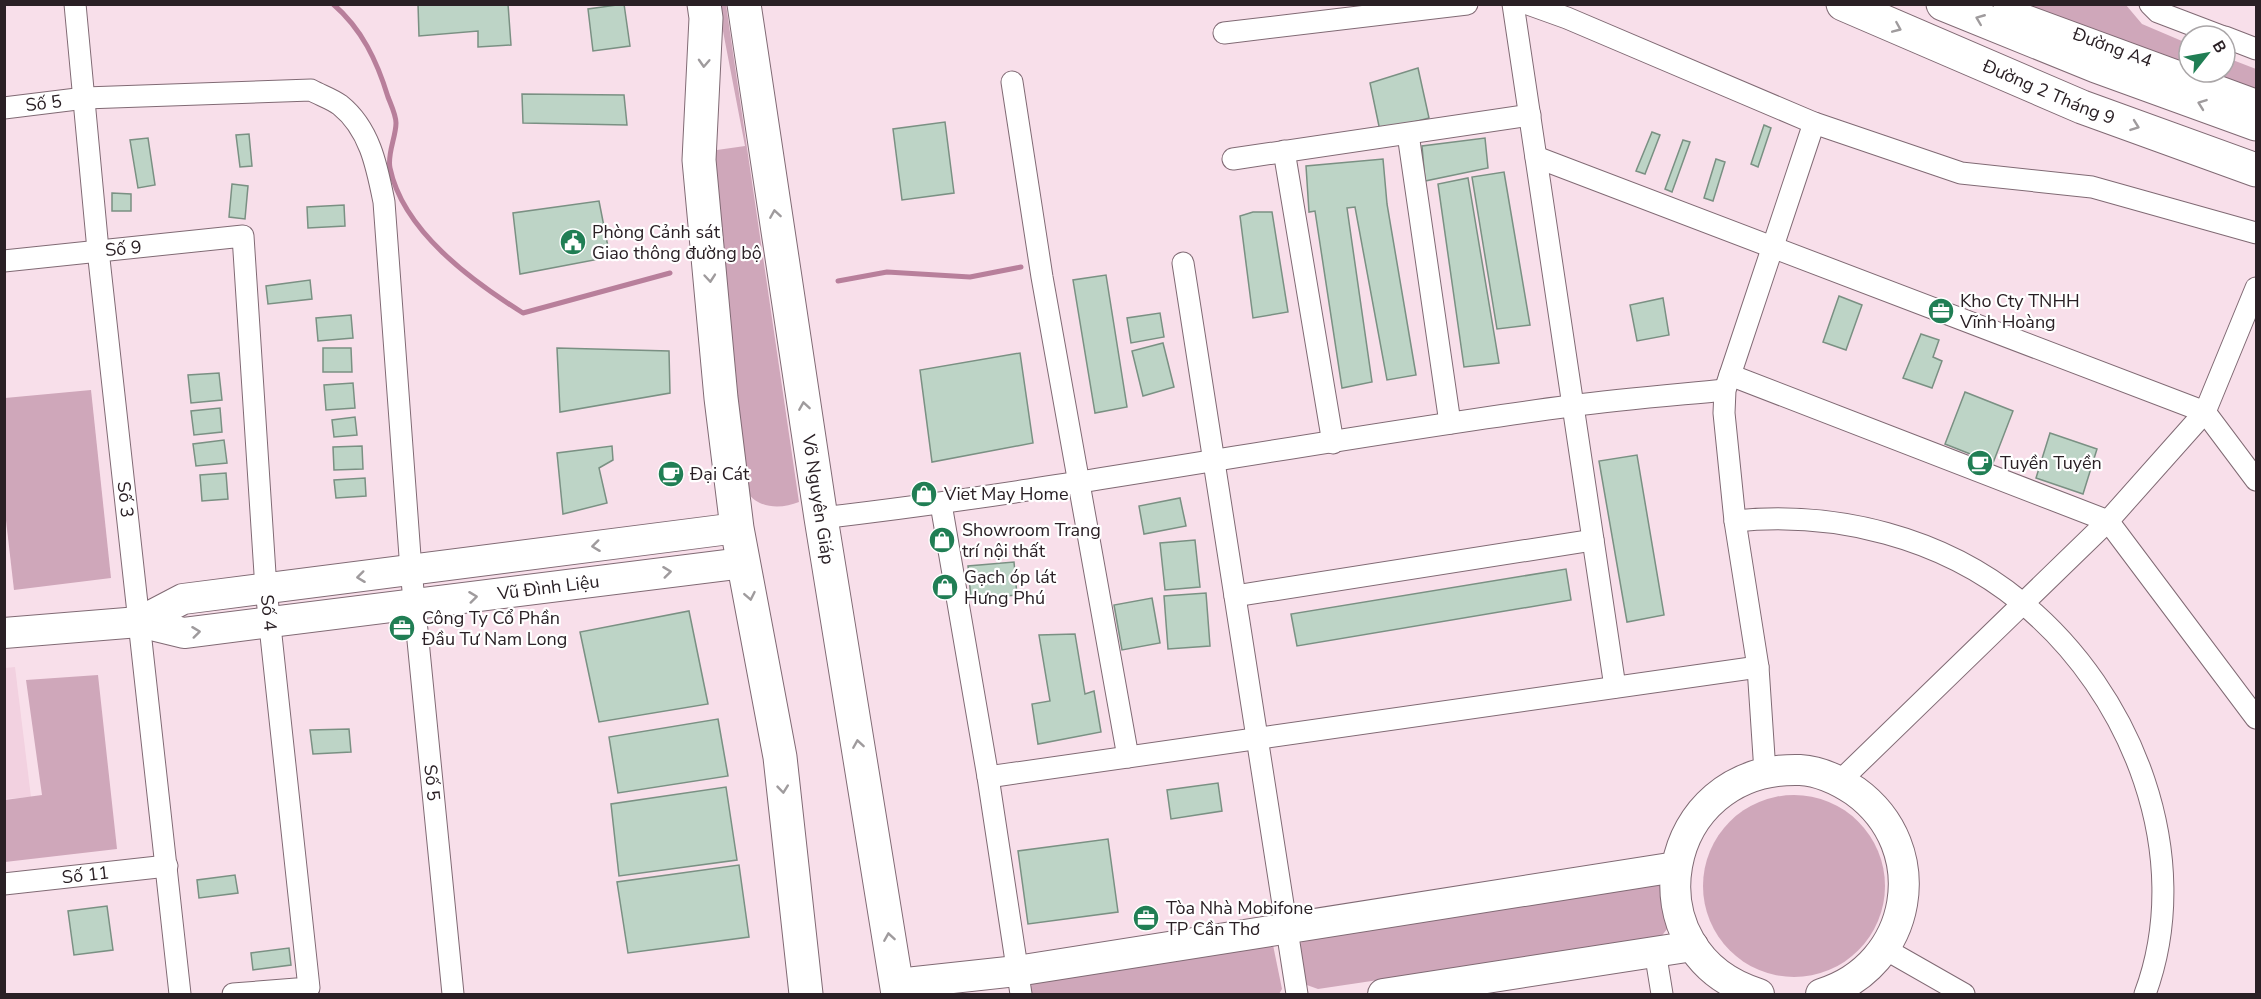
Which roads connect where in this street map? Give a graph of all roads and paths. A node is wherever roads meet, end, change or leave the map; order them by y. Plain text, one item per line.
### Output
1 (75, 4) edge
2 (704, 4) edge
3 (744, 4) edge
4 (1467, 4) edge
5 (1513, 4) edge
6 (1528, 4) edge
7 (1843, 4) edge
8 (1943, 4) edge
9 (2004, 4) edge
10 (2150, 4) edge
11 (2189, 24) edge
12 (1224, 33) dead end
13 (2237, 42) edge
14 (2256, 49) edge
15 (1012, 82) dead end
16 (85, 98) junction
17 (2256, 100) edge
18 (4, 108) edge
19 (1530, 115) junction
20 (1814, 123) junction
21 (2256, 124) edge
22 (1408, 134) junction
23 (1284, 151) junction
24 (1536, 157) junction
25 (1233, 159) dead end
26 (2256, 170) edge
27 (2256, 233) edge
28 (243, 236) joint
29 (1773, 246) junction
30 (98, 250) junction
31 (4, 261) edge
32 (1183, 263) dead end
33 (2256, 288) edge
34 (1728, 382) junction
35 (1573, 405) junction
36 (2205, 412) junction
37 (1449, 423) junction
38 (1333, 443) junction
39 (1214, 462) junction
40 (2256, 480) edge
41 (1079, 482) junction
42 (941, 504) junction
43 (821, 518) junction
44 (1735, 521) junction
45 (2109, 521) junction
46 (737, 528) junction
47 (1593, 540) junction
48 (743, 562) junction
49 (411, 570) junction
50 (266, 589) junction
51 (1235, 596) junction
52 (2022, 602) junction
53 (415, 604) junction
54 (140, 622) junction
55 (270, 622) junction
56 (4, 633) edge
57 (1758, 667) junction
58 (1615, 687) junction
59 (2256, 718) edge
60 (1257, 739) junction
61 (1128, 757) junction
62 (1765, 772) junction
63 (988, 777) junction
64 (1840, 781) junction
65 (167, 866) junction
66 (1676, 867) junction
67 (4, 884) edge
68 (1286, 928) junction
69 (1693, 946) junction
70 (1885, 949) junction
71 (1655, 951) junction
72 (1019, 983) edge
73 (898, 989) edge
74 (180, 994) edge
75 (233, 994) edge
76 (453, 994) edge
77 (807, 994) edge
78 (1297, 994) edge
79 (1383, 994) edge
80 (1662, 994) edge
81 (1759, 994) edge
82 (1821, 994) edge
83 (1964, 994) edge
84 (2145, 994) edge

1 - 16 street, Số 3
2 -> 46 highway
43 -> 3 highway, Võ Nguyên Giáp
4 - 12 street
5 - 19 street
6 - 20 street
7 -> 26 highway, Đường 2 Tháng 9
21 -> 8 highway
9 - 17 street, Đường A4
10 - 11 street
13 - 14 street
15 - 41 street
16 - 18 street, Số 5
16 - 30 street, Số 3
16 - 49 street, Số 5
19 - 22 street
19 - 24 street
20 - 27 street
20 - 29 street
22 - 23 street
22 - 37 street
23 - 25 street
23 - 38 street
24 - 29 street
24 - 35 street
28 - 30 street, Số 9
28 - 50 street, Số 4
29 - 34 street
29 - 36 street
30 - 31 street, Số 9
30 - 54 street, Số 3
32 - 39 street
33 - 36 street
34 - 35 street
34 - 44 street
34 - 45 street
35 - 37 street
35 - 47 street
36 - 40 street
36 - 45 street
37 - 38 street
38 - 39 street
39 - 41 street
39 - 51 street
41 - 42 street
41 - 61 street
42 - 43 street
42 - 63 street
73 -> 43 highway, Võ Nguyên Giáp
44 - 52 street
44 - 57 street
45 - 52 street
45 - 59 street
46 - 48 highway
46 -> 49 street, Vũ Đình Liệu
47 - 51 street
47 - 58 street
53 -> 48 street, Vũ Đình Liệu
48 -> 77 highway
49 -> 50 street, Vũ Đình Liệu
49 - 53 street, Số 5
50 - 54 street, Vũ Đình Liệu
50 - 55 street, Số 4
51 - 60 street
52 - 64 street
52 - 84 street
53 - 55 street, Vũ Đình Liệu
53 - 76 street, Số 5
54 -> 55 street, Vũ Đình Liệu
54 - 56 street, Vũ Đình Liệu
54 - 65 street, Số 3
55 - 75 street, Số 4
57 - 58 street
57 - 62 street
58 - 60 street
60 - 61 street
60 - 68 street
61 - 63 street
62 - 64 street
62 - 66 street
63 - 72 street
64 - 70 street
65 - 67 street, Số 11
65 - 74 street, Số 3
66 - 68 street
66 - 69 street
68 - 72 street
68 - 78 street
69 - 71 street
69 - 81 street
70 - 82 street
70 - 83 street
71 - 79 street
71 - 80 street
72 - 73 street

